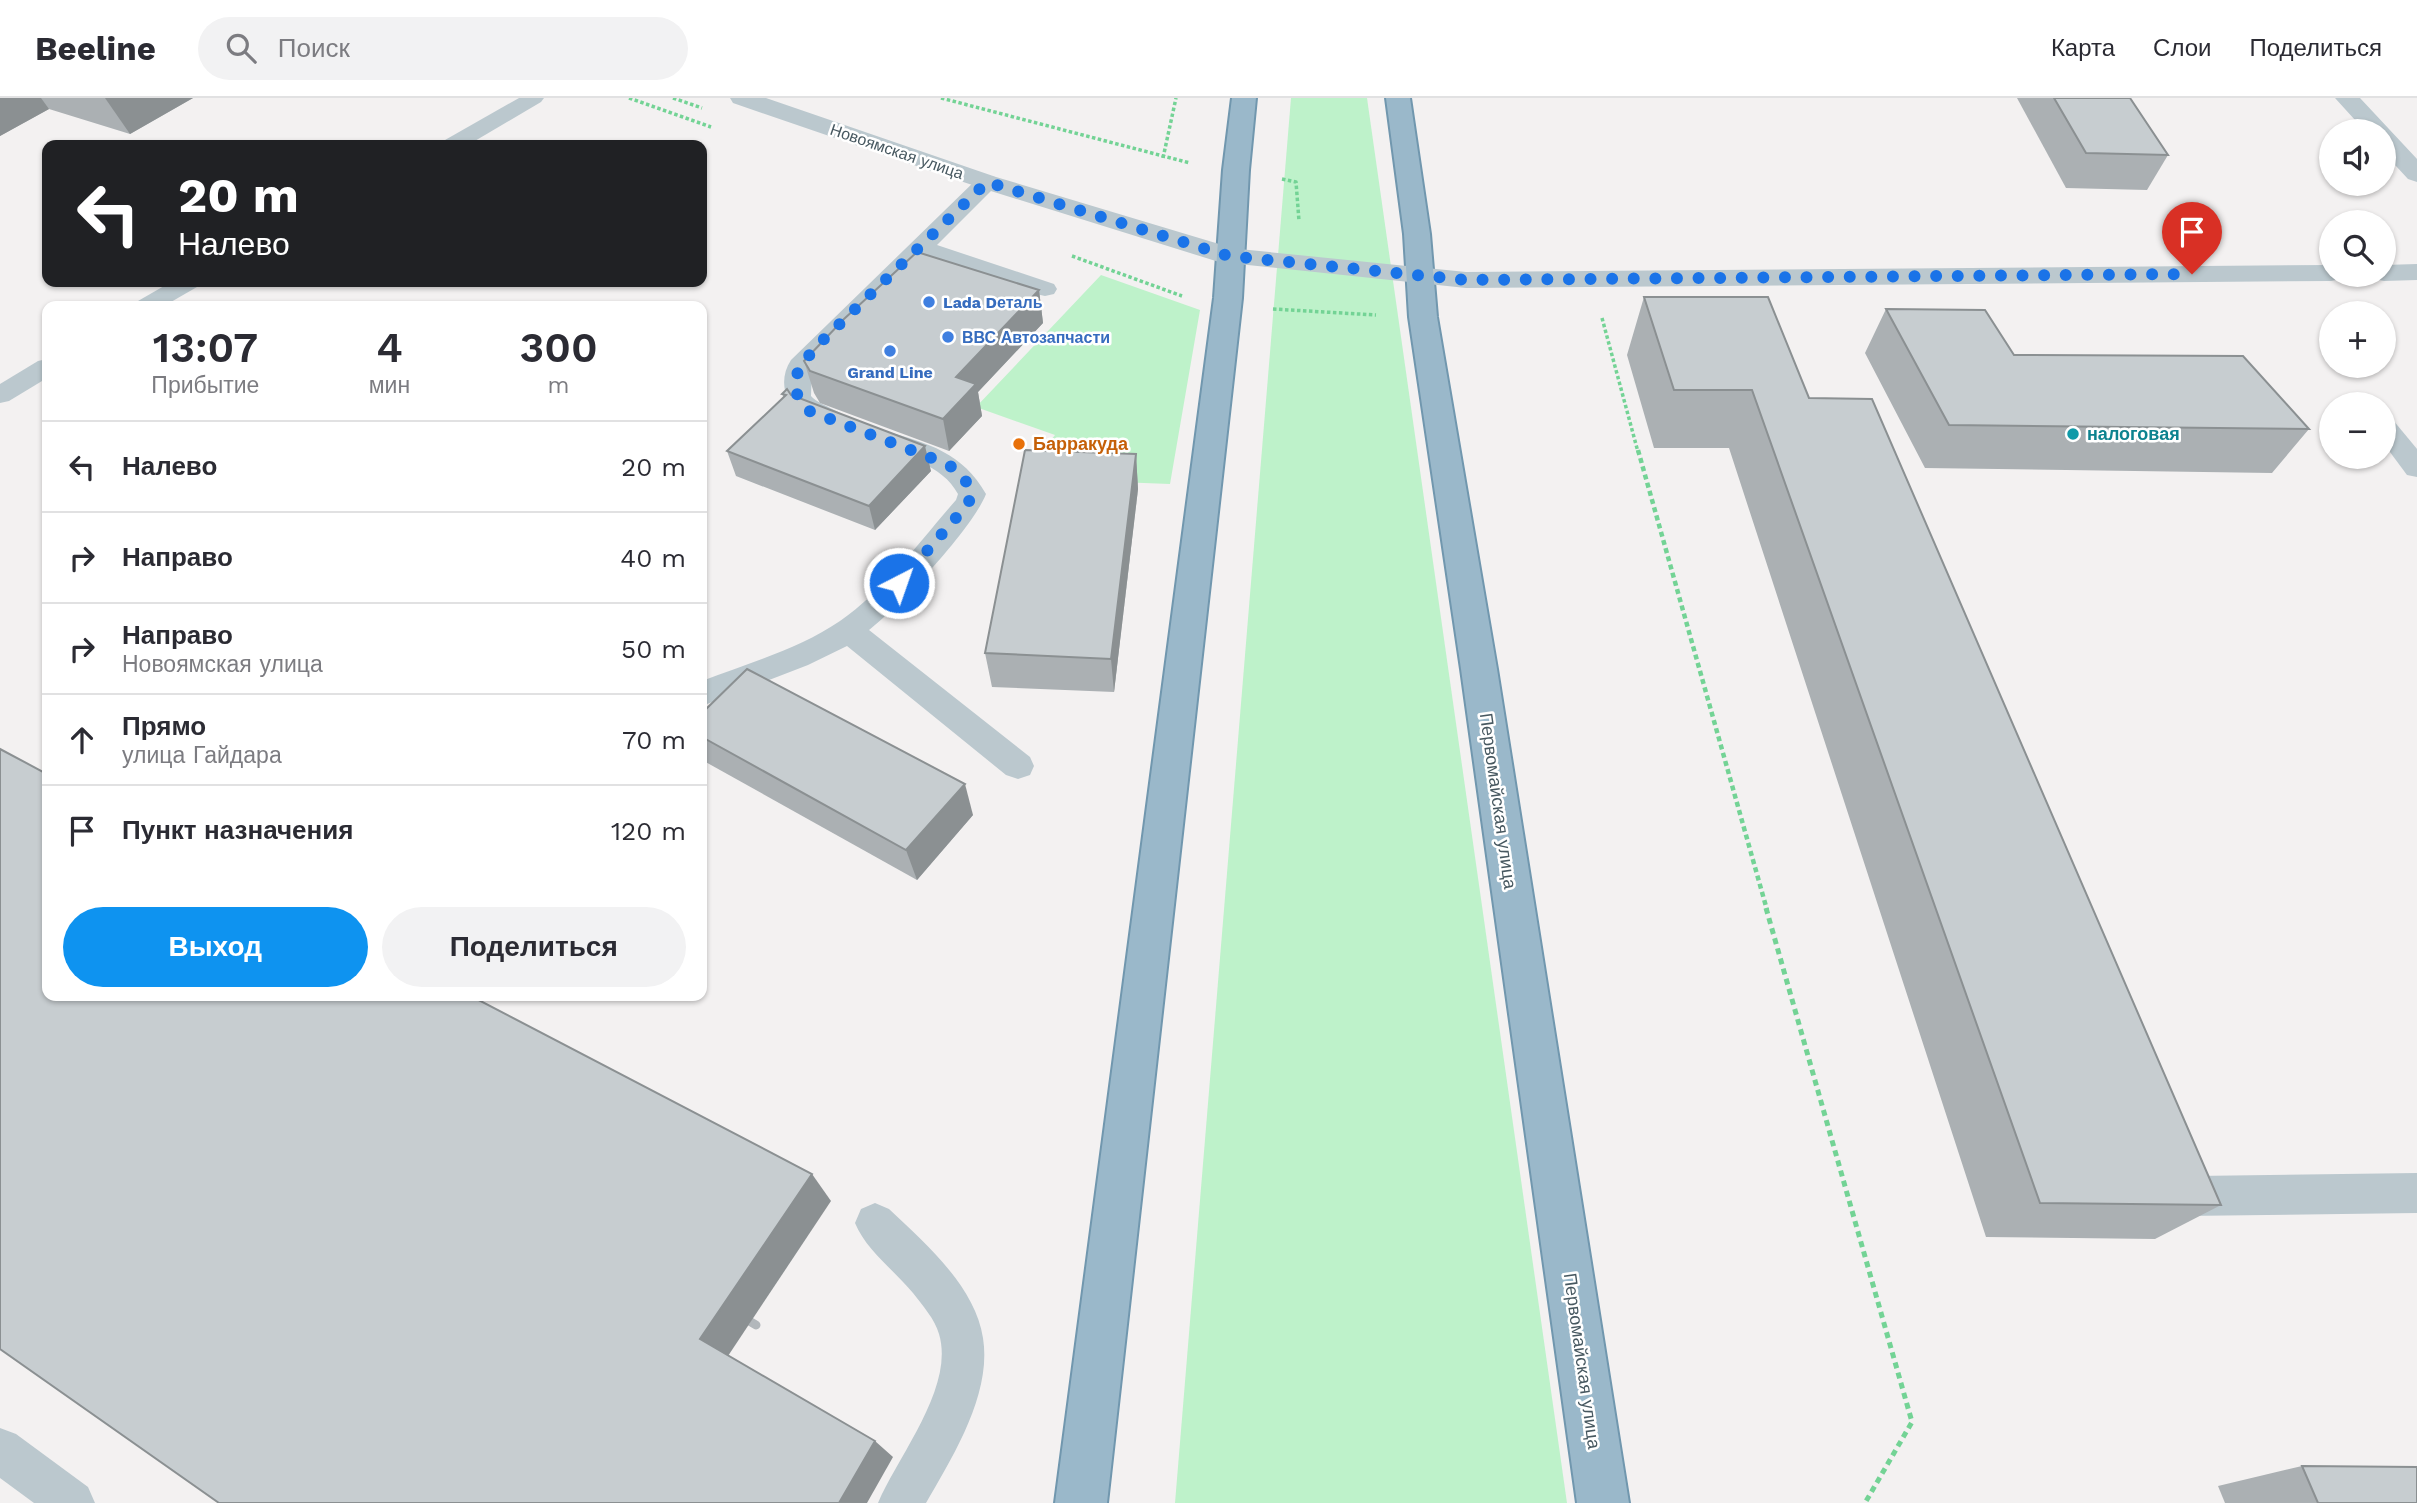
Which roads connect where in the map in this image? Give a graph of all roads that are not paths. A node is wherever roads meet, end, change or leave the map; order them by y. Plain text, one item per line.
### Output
1 (534, 98) edge
2 (742, 98) edge
3 (1244, 98) edge
4 (1398, 98) edge
5 (2347, 98) edge
6 (2367, 119) edge
7 (462, 140) edge
8 (2396, 151) edge
9 (2417, 174) edge
10 (987, 182) junction
11 (920, 247) junction
12 (1229, 256) junction
13 (2396, 272) edge
14 (2417, 272) edge
15 (2319, 273) edge
16 (1421, 277) junction
17 (179, 287) edge
18 (1045, 289) dead end
19 (155, 301) edge
20 (42, 370) edge
21 (0, 395) edge
22 (2396, 441) edge
23 (2417, 468) edge
24 (848, 630) junction
25 (707, 692) edge
26 (1018, 766) dead end
27 (2167, 1157) edge
28 (2417, 1193) edge
29 (876, 1223) dead end
30 (0, 1450) edge
31 (72, 1503) edge
32 (901, 1503) edge
33 (1082, 1503) edge
34 (1603, 1503) edge

1 - 7 lane
2 - 10 street, Новоямская улица
3 - 12 highway
4 - 16 highway, Первомайская улица
5 - 6 street
8 - 9 street
10 - 11 lane
10 - 12 street, Новоямская улица
11 - 18 lane
11 - 24 lane
12 - 16 street, Новоямская улица
12 - 33 highway
13 - 14 street
15 - 16 street, Новоямская улица
16 - 34 highway, Первомайская улица
17 - 19 lane
20 - 21 lane
22 - 23 lane
24 - 25 lane
24 - 26 lane
27 - 28 lane
29 - 32 lane
30 - 31 lane

